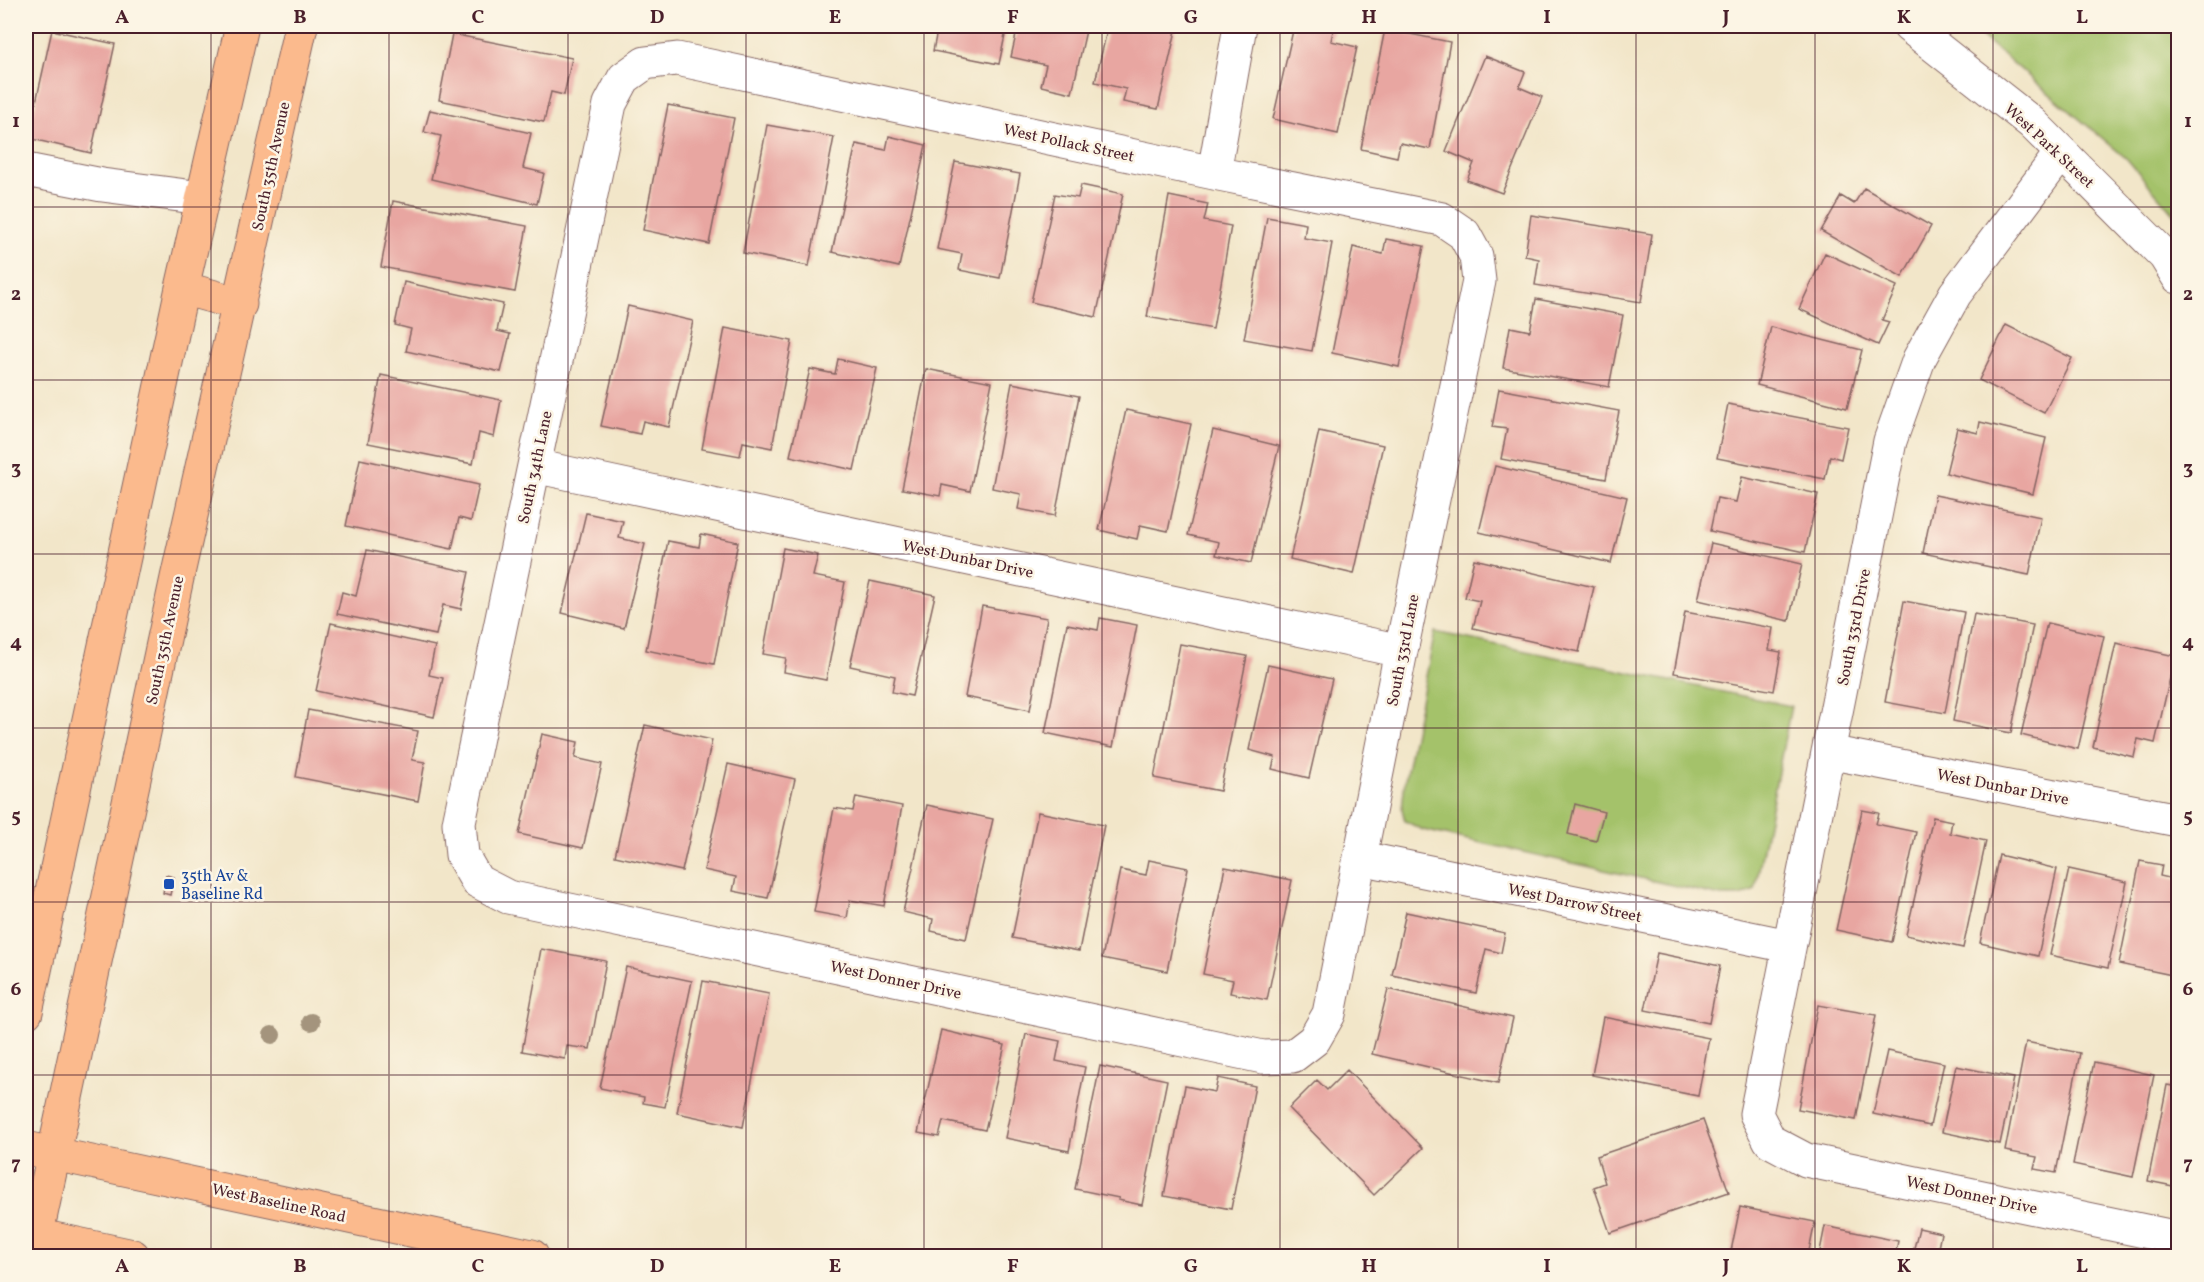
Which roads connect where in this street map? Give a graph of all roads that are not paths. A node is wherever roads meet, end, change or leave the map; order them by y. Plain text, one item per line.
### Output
1 (242, 26) edge
2 (301, 26) edge
3 (1240, 26) edge
4 (1909, 26) edge
5 (645, 63) joint
6 (2061, 153) junction
7 (26, 170) edge
8 (1214, 173) junction
9 (202, 198) junction
10 (1476, 256) joint
11 (2178, 277) edge
12 (182, 288) junction
13 (240, 304) junction
14 (534, 466) junction
15 (1401, 651) junction
16 (1828, 752) junction
17 (2178, 820) edge
18 (1361, 858) junction
19 (477, 881) joint
20 (1789, 946) junction
21 (26, 1012) edge
22 (1314, 1040) joint
23 (1770, 1142) joint
24 (40, 1151) edge
25 (2178, 1238) edge
26 (31, 1242) edge
27 (133, 1257) edge
28 (532, 1257) edge

1 - 9 main road
2 - 13 main road, South 35th Avenue
3 - 8 street
4 - 6 street, West Park Street
5 - 8 street, West Pollack Street
5 - 14 street, South 34th Lane
6 - 11 street, West Park Street
6 - 16 street, South 33rd Drive
7 - 9 street
8 - 10 street, West Pollack Street
9 - 12 main road
10 - 15 street, South 33rd Lane
12 - 13 main road
12 - 21 main road
13 - 24 main road, South 35th Avenue
14 - 15 street, West Dunbar Drive
14 - 19 street, South 34th Lane
15 - 18 street, South 33rd Lane
16 - 17 street, West Dunbar Drive
16 - 20 street, South 33rd Drive
18 - 20 street, West Darrow Street
18 - 22 street, South 33rd Lane
19 - 22 street, West Donner Drive
20 - 23 street, South 33rd Drive
23 - 25 street, West Donner Drive
24 - 26 main road, South 35th Avenue
24 - 28 main road, West Baseline Road
26 - 27 main road

